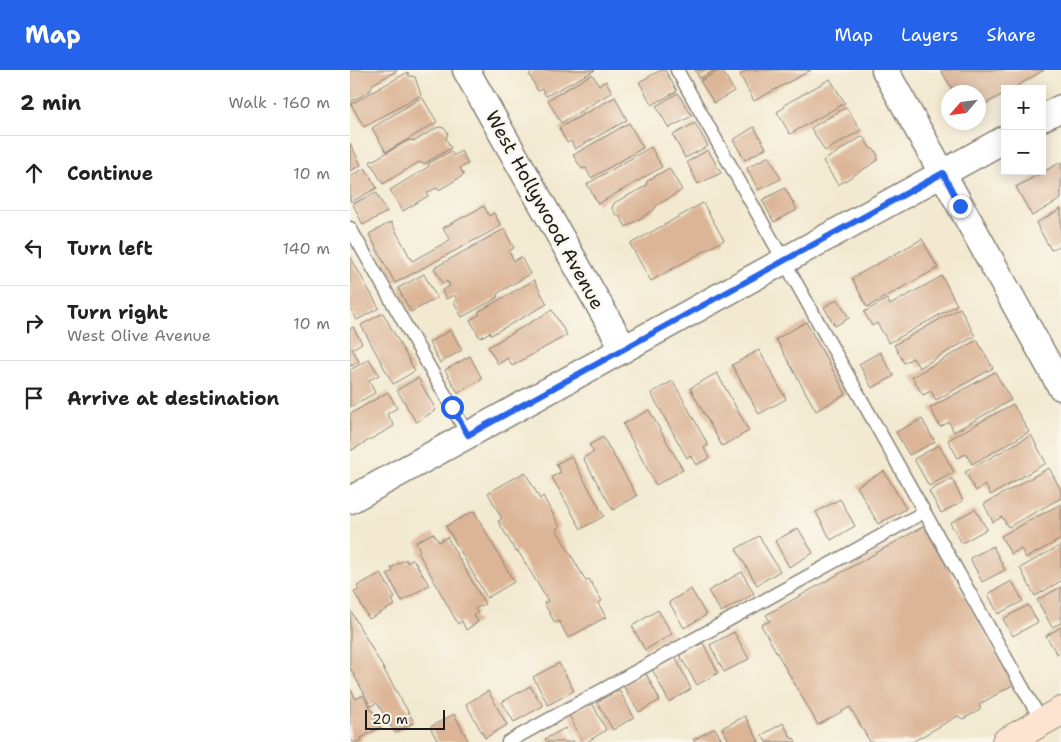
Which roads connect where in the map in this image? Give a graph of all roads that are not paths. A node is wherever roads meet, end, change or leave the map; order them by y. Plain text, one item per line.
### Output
1 (466, 70) edge
2 (677, 70) edge
3 (886, 70) edge
4 (1061, 108) edge
5 (1046, 116) edge
6 (1001, 141) edge
7 (943, 173) junction
8 (350, 228) edge
9 (783, 261) junction
10 (624, 349) junction
11 (1061, 387) edge
12 (468, 435) junction
13 (350, 500) edge
14 (924, 512) junction
15 (1051, 717) edge
16 (508, 742) edge
17 (1006, 742) edge

1 - 10 street, West Hollywood Avenue
2 - 9 lane
3 - 7 street
4 - 5 street
6 - 7 street
7 - 9 street
7 - 11 street
8 - 12 lane
9 - 10 street
9 - 14 lane
10 - 12 street
12 - 13 street
14 - 15 lane
14 - 16 lane
15 - 17 street

